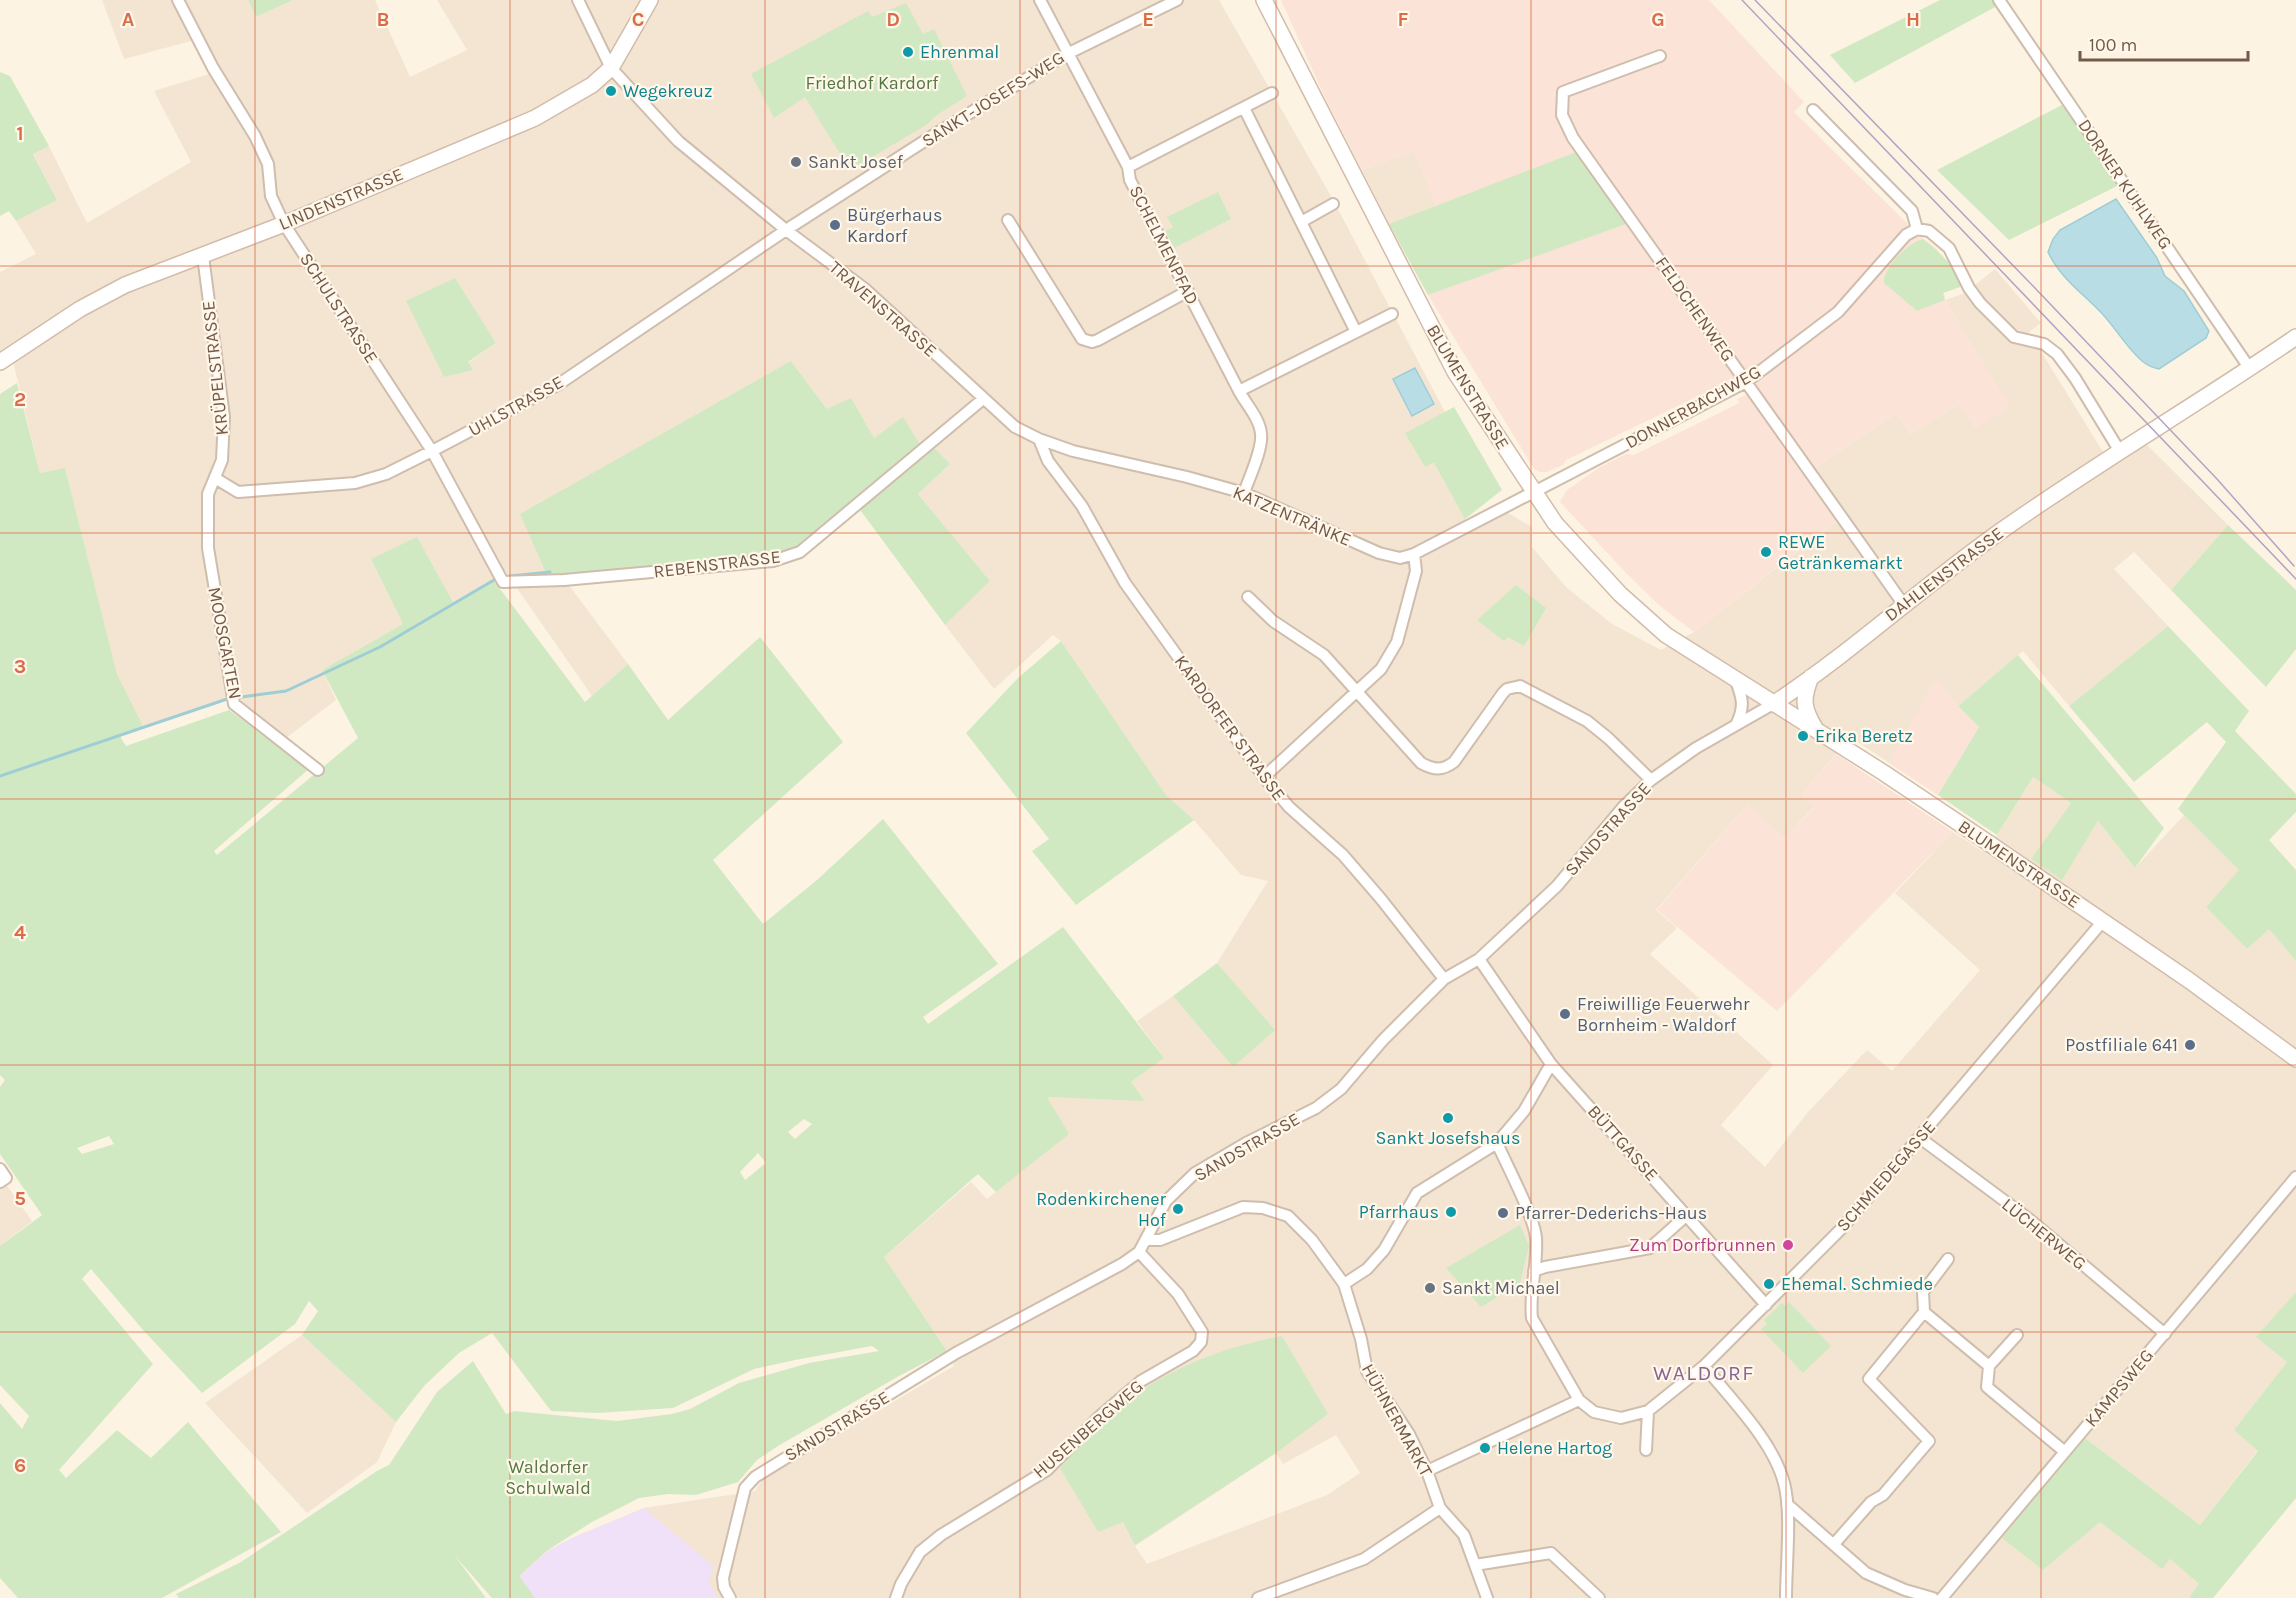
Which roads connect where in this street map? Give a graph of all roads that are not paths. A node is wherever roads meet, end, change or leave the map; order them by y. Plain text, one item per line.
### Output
1 (178, 0) edge
2 (578, 0) edge
3 (650, 0) edge
4 (1040, 0) edge
5 (1177, 0) edge
6 (1264, 0) edge
7 (1999, 0) edge
8 (1067, 54) junction
9 (1660, 56) dead end
10 (611, 68) junction
11 (1272, 93) dead end
12 (1244, 108) junction
13 (1813, 111) dead end
14 (1128, 167) junction
15 (1333, 204) dead end
16 (1008, 220) dead end
17 (1301, 222) junction
18 (284, 224) junction
19 (786, 230) junction
20 (1917, 230) junction
21 (203, 256) junction
22 (1188, 291) junction
23 (1392, 314) dead end
24 (1356, 332) junction
25 (2296, 337) edge
26 (0, 362) edge
27 (2250, 369) junction
28 (1746, 382) junction
29 (1239, 391) junction
30 (983, 399) junction
31 (1040, 439) junction
32 (2119, 450) junction
33 (432, 451) junction
34 (215, 478) junction
35 (1533, 493) junction
36 (1244, 494) junction
37 (1414, 554) junction
38 (501, 579) joint
39 (1248, 597) dead end
40 (1904, 604) junction
41 (1811, 677) junction
42 (1736, 681) junction
43 (1356, 692) junction
44 (1773, 704) junction
45 (1737, 723) junction
46 (1816, 730) junction
47 (318, 770) dead end
48 (1263, 777) junction
49 (1651, 780) junction
50 (2103, 921) junction
51 (1479, 959) junction
52 (1444, 979) junction
53 (2296, 1059) edge
54 (1551, 1064) junction
55 (1920, 1138) junction
56 (1497, 1143) junction
57 (2296, 1177) edge
58 (1687, 1215) junction
59 (1146, 1240) junction
60 (1139, 1252) junction
61 (1948, 1259) dead end
62 (1533, 1271) junction
63 (1344, 1284) junction
64 (1766, 1305) junction
65 (1924, 1312) junction
66 (2166, 1334) junction
67 (2017, 1335) dead end
68 (1704, 1366) junction
69 (1989, 1366) junction
70 (1579, 1400) junction
71 (1648, 1410) junction
72 (1646, 1450) dead end
73 (2065, 1452) junction
74 (1427, 1471) junction
75 (1787, 1504) junction
76 (1440, 1508) junction
77 (1834, 1544) junction
78 (1476, 1565) junction
79 (730, 1598) edge
80 (896, 1598) edge
81 (1258, 1598) edge
82 (1487, 1598) edge
83 (1599, 1598) edge
84 (1786, 1598) edge
85 (1934, 1598) edge
86 (1942, 1598) edge

1 - 18 street, SCHULSTRASSE
2 - 10 street, TRAVENSTRASSE
3 - 10 main road, LINDENSTRASSE
4 - 8 street, SCHELMENPFAD
5 - 8 street, SANKT-JOSEFS-WEG
6 - 35 main road, BLUMENSTRASSE
7 - 27 street, DORNER KUHLWEG
8 - 14 street, SCHELMENPFAD
8 - 19 street, SANKT-JOSEFS-WEG
9 - 28 street, FELDCHENWEG
10 - 18 main road, LINDENSTRASSE
10 - 19 street, TRAVENSTRASSE
11 - 12 street
12 - 14 street
12 - 17 street
13 - 20 street
14 - 22 street, SCHELMENPFAD
15 - 17 street
16 - 22 street
17 - 24 street
18 - 21 main road, LINDENSTRASSE
18 - 33 street, SCHULSTRASSE
19 - 30 street, TRAVENSTRASSE
19 - 33 street, UHLSTRASSE
20 - 28 street, DONNERBACHWEG
20 - 32 street
21 - 26 main road, LINDENSTRASSE
21 - 34 street, KRÜPELSTRASSE
22 - 29 street, SCHELMENPFAD
23 - 24 street
24 - 29 street
25 - 27 main road, DAHLIENSTRASSE
27 - 32 main road, DAHLIENSTRASSE
28 - 35 street, DONNERBACHWEG
28 - 40 street, FELDCHENWEG
29 - 36 street, SCHELMENPFAD
30 - 31 street, TRAVENSTRASSE
30 - 38 street, REBENSTRASSE
31 - 36 street, KATZENTRÄNKE
31 - 48 street, KARDORFER STRASSE
32 - 40 main road, DAHLIENSTRASSE
33 - 34 street, UHLSTRASSE
33 - 38 street, SCHULSTRASSE
34 - 47 street, MOOSGARTEN
35 - 37 street, KATZENTRÄNKE
35 - 42 main road, BLUMENSTRASSE
36 - 37 street, KATZENTRÄNKE
37 - 43 street
39 - 43 street
40 - 41 main road, DAHLIENSTRASSE
41 - 44 main road, DAHLIENSTRASSE
41 - 46 main road
42 - 44 main road, BLUMENSTRASSE
42 - 45 street
43 - 48 street
43 - 49 street
44 - 45 street, SANDSTRASSE
44 - 46 main road, BLUMENSTRASSE
45 - 49 street, SANDSTRASSE
46 - 50 main road, BLUMENSTRASSE
48 - 52 street, KARDORFER STRASSE
49 - 51 street, SANDSTRASSE
50 - 53 main road, BLUMENSTRASSE
50 - 55 street, SCHMIEDEGASSE
51 - 52 street, SANDSTRASSE
51 - 54 street, BÜTTGASSE
52 - 59 street, SANDSTRASSE
54 - 56 street
54 - 58 street, BÜTTGASSE
55 - 64 street, SCHMIEDEGASSE
55 - 66 street, LÜCHERWEG
56 - 62 street
56 - 63 street
57 - 66 street, KAMPSWEG
58 - 62 street
58 - 64 street, BÜTTGASSE
59 - 60 street, SANDSTRASSE
59 - 63 street, HÜHNERMARKT
60 - 79 street, SANDSTRASSE
60 - 80 street, HUSENBERGWEG
61 - 65 street
62 - 70 street
63 - 74 street, HÜHNERMARKT
64 - 68 street, SCHMIEDEGASSE
65 - 69 street
65 - 77 street
66 - 73 street, KAMPSWEG
67 - 69 street
68 - 71 street, SCHMIEDEGASSE
68 - 75 street
69 - 73 street
70 - 71 street, SCHMIEDEGASSE
70 - 74 street
71 - 72 street
73 - 86 street, KAMPSWEG
74 - 76 street, HÜHNERMARKT
75 - 77 street
75 - 84 street
76 - 78 street
76 - 81 street
77 - 85 street
78 - 82 street
78 - 83 street

